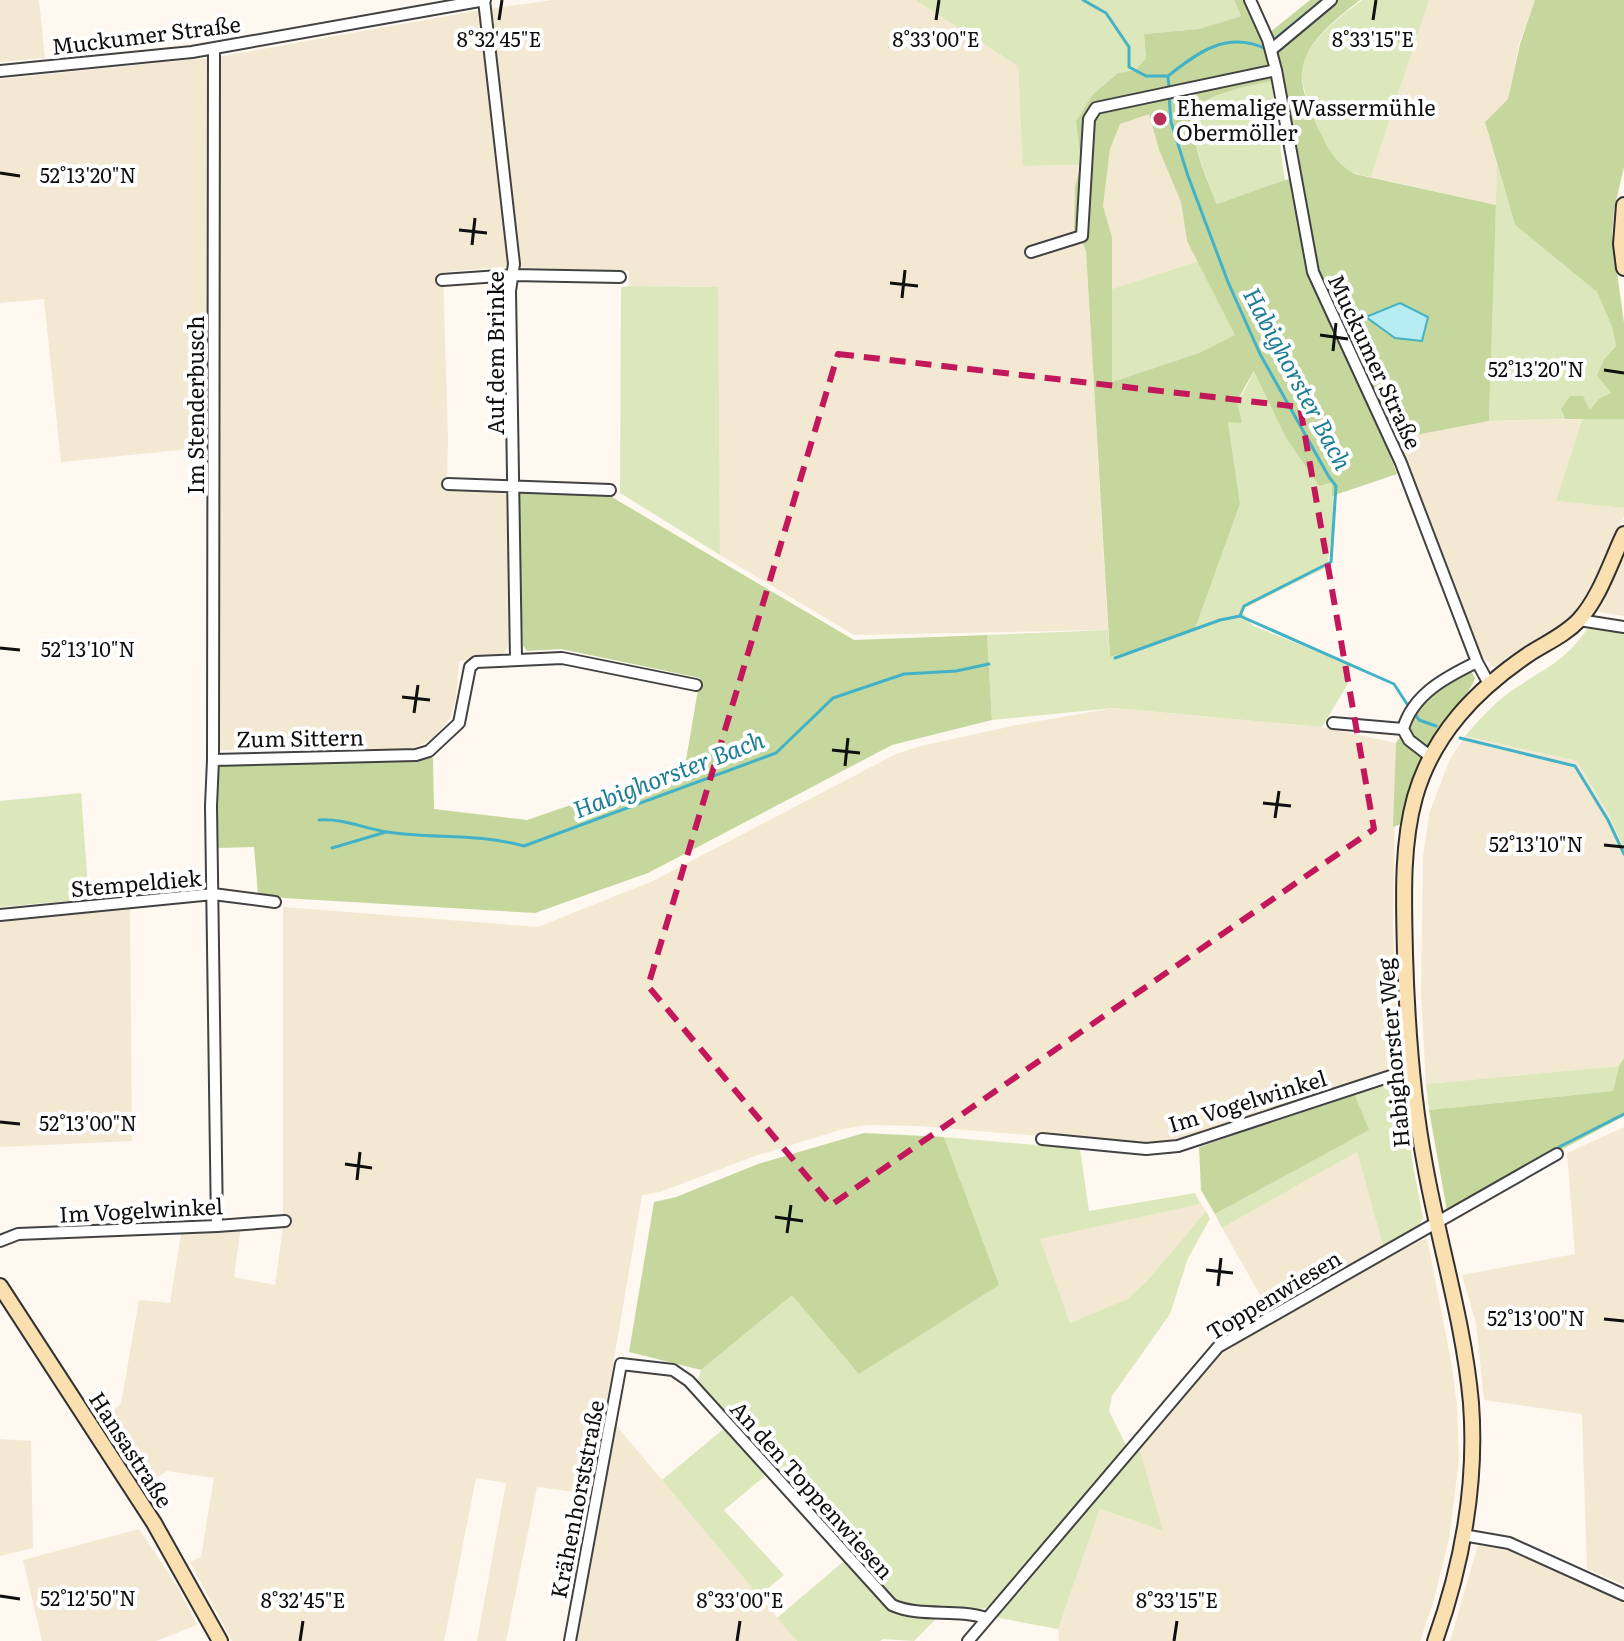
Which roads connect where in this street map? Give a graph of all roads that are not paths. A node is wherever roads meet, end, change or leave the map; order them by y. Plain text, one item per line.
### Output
1 (484, 0) edge
2 (1250, 0) edge
3 (1331, 0) edge
4 (214, 49) junction
5 (1271, 50) junction
6 (1276, 70) junction
7 (0, 71) edge
8 (1624, 205) edge
9 (1031, 252) dead end
10 (1624, 268) edge
11 (512, 275) junction
12 (620, 277) dead end
13 (442, 280) dead end
14 (448, 484) dead end
15 (514, 486) junction
16 (610, 490) dead end
17 (1624, 534) edge
18 (1579, 620) junction
19 (1624, 627) edge
20 (516, 659) junction
21 (1477, 662) junction
22 (1488, 682) junction
23 (696, 685) dead end
24 (1333, 723) dead end
25 (1403, 729) junction
26 (1431, 757) junction
27 (213, 760) junction
28 (213, 894) junction
29 (275, 902) dead end
30 (0, 915) edge
31 (1412, 1069) junction
32 (1042, 1139) dead end
33 (1557, 1154) dead end
34 (285, 1221) dead end
35 (1436, 1223) junction
36 (217, 1226) junction
37 (0, 1241) edge
38 (0, 1286) edge
39 (621, 1364) joint
40 (1463, 1535) junction
41 (1624, 1595) edge
42 (986, 1618) junction
43 (220, 1641) edge
44 (570, 1641) edge
45 (968, 1641) edge
46 (1435, 1641) edge

1 - 4 street, Muckumer Straße
1 - 11 street, Auf dem Brinke
2 - 5 street, Muckumer Straße
3 - 5 street
4 - 7 street, Muckumer Straße
4 - 27 street, Im Stenderbusch
5 - 6 street, Muckumer Straße
6 - 9 street
6 - 21 street, Muckumer Straße
8 - 10 street
11 - 12 street
11 - 13 street
11 - 15 street, Auf dem Brinke
14 - 15 street
15 - 16 street
15 - 20 street, Auf dem Brinke
17 - 18 street, Habighorster Weg
18 - 19 street
18 - 22 street, Habighorster Weg
20 - 23 street, Zum Sittern
20 - 27 street, Zum Sittern
21 - 22 street, Muckumer Straße
21 - 25 street
22 - 26 street, Habighorster Weg
24 - 25 street
25 - 26 street
26 - 31 street, Habighorster Weg
27 - 28 street, Zum Sittern
28 - 29 street, Stempeldiek
28 - 30 street, Stempeldiek
28 - 36 street, Zum Sittern
31 - 32 street, Im Vogelwinkel
31 - 35 street, Habighorster Weg
33 - 35 street, Toppenwiesen
34 - 36 street, Im Vogelwinkel
35 - 40 street, Habighorster Weg
35 - 42 street, Toppenwiesen
36 - 37 street, Im Vogelwinkel
38 - 43 street, Hansastraße
39 - 42 street, An den Toppenwiesen
39 - 44 street, Krähenhorststraße
40 - 41 street
40 - 46 street, Habighorster Weg
42 - 45 street, Toppenwiesen

